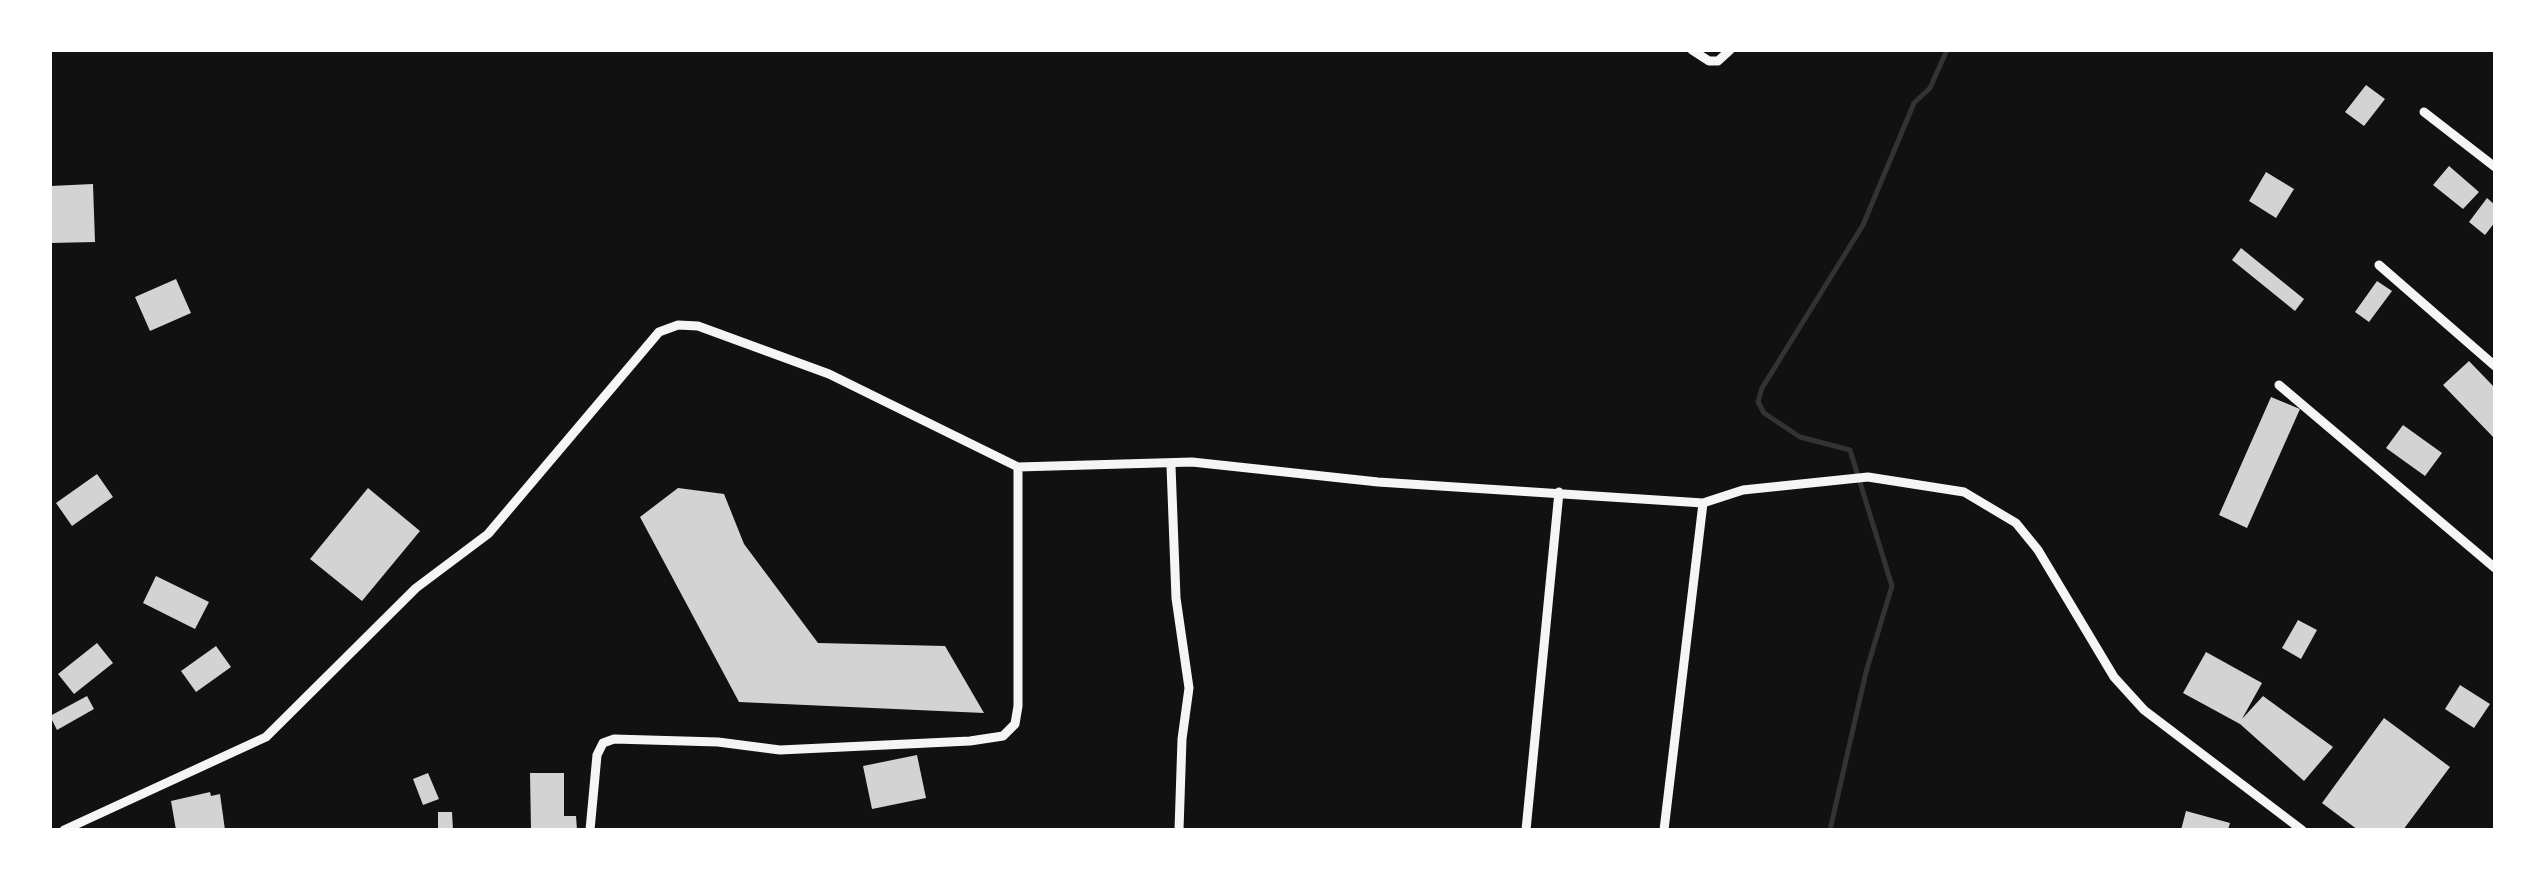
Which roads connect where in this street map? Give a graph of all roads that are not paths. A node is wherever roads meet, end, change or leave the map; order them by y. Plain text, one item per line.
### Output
1 (1692, 50) edge
2 (1730, 50) edge
3 (2424, 112) dead end
4 (2495, 166) edge
5 (2380, 264) dead end
6 (2495, 366) edge
7 (2280, 384) dead end
8 (1172, 466) junction
9 (1018, 467) junction
10 (1560, 492) junction
11 (1703, 503) junction
12 (2495, 568) edge
13 (64, 830) edge
14 (590, 830) edge
15 (1179, 830) edge
16 (1526, 830) edge
17 (1664, 830) edge
18 (2302, 830) edge

1 - 2 street
3 - 4 street
5 - 6 street
7 - 12 street
8 - 9 street
8 - 10 street
8 - 15 street
9 - 13 street
9 - 14 street
10 - 11 street
10 - 16 street
11 - 17 street
11 - 18 street

